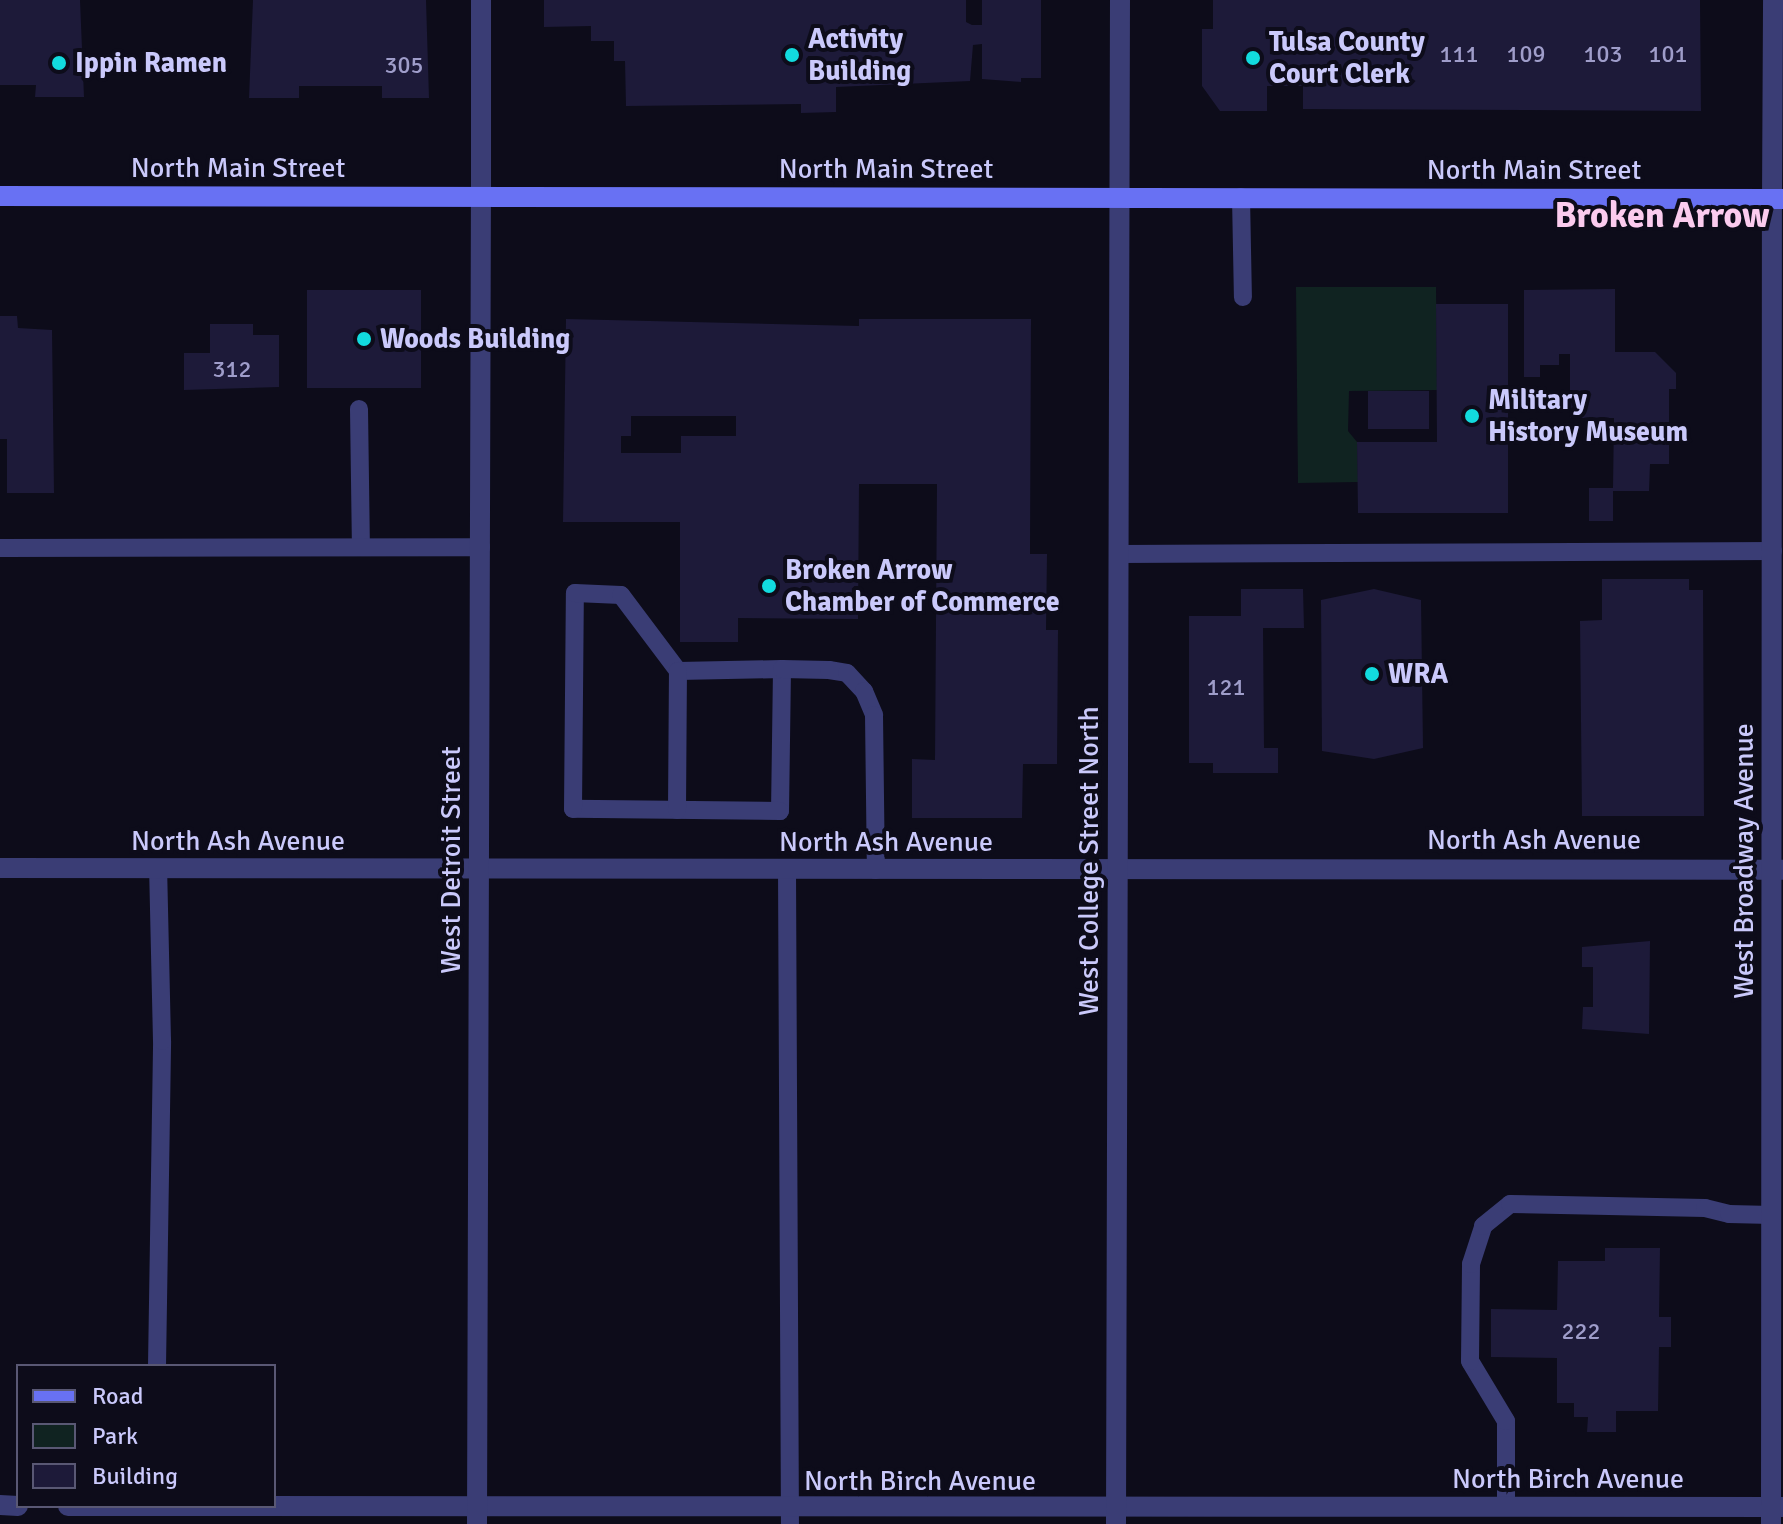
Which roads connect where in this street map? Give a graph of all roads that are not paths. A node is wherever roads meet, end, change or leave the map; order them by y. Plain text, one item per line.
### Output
1 (481, 0) edge
2 (1120, 0) edge
3 (1773, 0) edge
4 (0, 196) edge
5 (481, 197) junction
6 (1241, 197) junction
7 (1120, 198) junction
8 (1778, 199) edge
9 (1243, 297) dead end
10 (359, 409) dead end
11 (361, 547) junction
12 (481, 547) junction
13 (0, 548) edge
14 (1773, 551) junction
15 (1120, 554) junction
16 (782, 669) junction
17 (678, 671) junction
18 (677, 810) junction
19 (0, 868) edge
20 (158, 868) junction
21 (787, 869) junction
22 (478, 870) junction
23 (876, 870) junction
24 (1115, 870) junction
25 (1777, 870) edge
26 (1772, 1215) junction
27 (157, 1364) edge
28 (1506, 1506) junction
29 (221, 1508) edge
30 (1775, 1513) edge
31 (477, 1516) edge
32 (790, 1516) edge
33 (1116, 1516) edge

1 - 5 street, West Detroit Street
2 - 7 street, West College Street North
3 - 8 street, West Broadway Avenue
4 - 5 main road, North Main Street
5 - 7 main road, North Main Street
5 - 12 street, West Detroit Street
6 - 7 main road, North Main Street
6 - 8 main road, North Main Street
6 - 9 lane
7 - 15 street, West College Street North
8 - 14 street, West Broadway Avenue
10 - 11 lane
11 - 12 lane
11 - 13 lane
12 - 22 street, West Detroit Street
14 - 15 lane
14 - 25 street, West Broadway Avenue
15 - 24 street, West College Street North
16 - 17 lane
16 - 18 lane
16 - 23 lane
17 - 18 lane
17 - 18 lane
19 - 20 street, North Ash Avenue
20 - 22 street, North Ash Avenue
20 - 27 lane
21 - 22 street, North Ash Avenue
21 - 23 street, North Ash Avenue
21 - 32 lane
22 - 31 street, West Detroit Street
23 - 24 street, North Ash Avenue
24 - 25 street, North Ash Avenue
24 - 33 street, West College Street North
25 - 26 street, West Broadway Avenue
26 - 28 lane
26 - 30 street, West Broadway Avenue
28 - 30 street, North Birch Avenue
28 - 33 street, North Birch Avenue
29 - 31 street, North Birch Avenue
31 - 32 street, North Birch Avenue
32 - 33 street, North Birch Avenue

